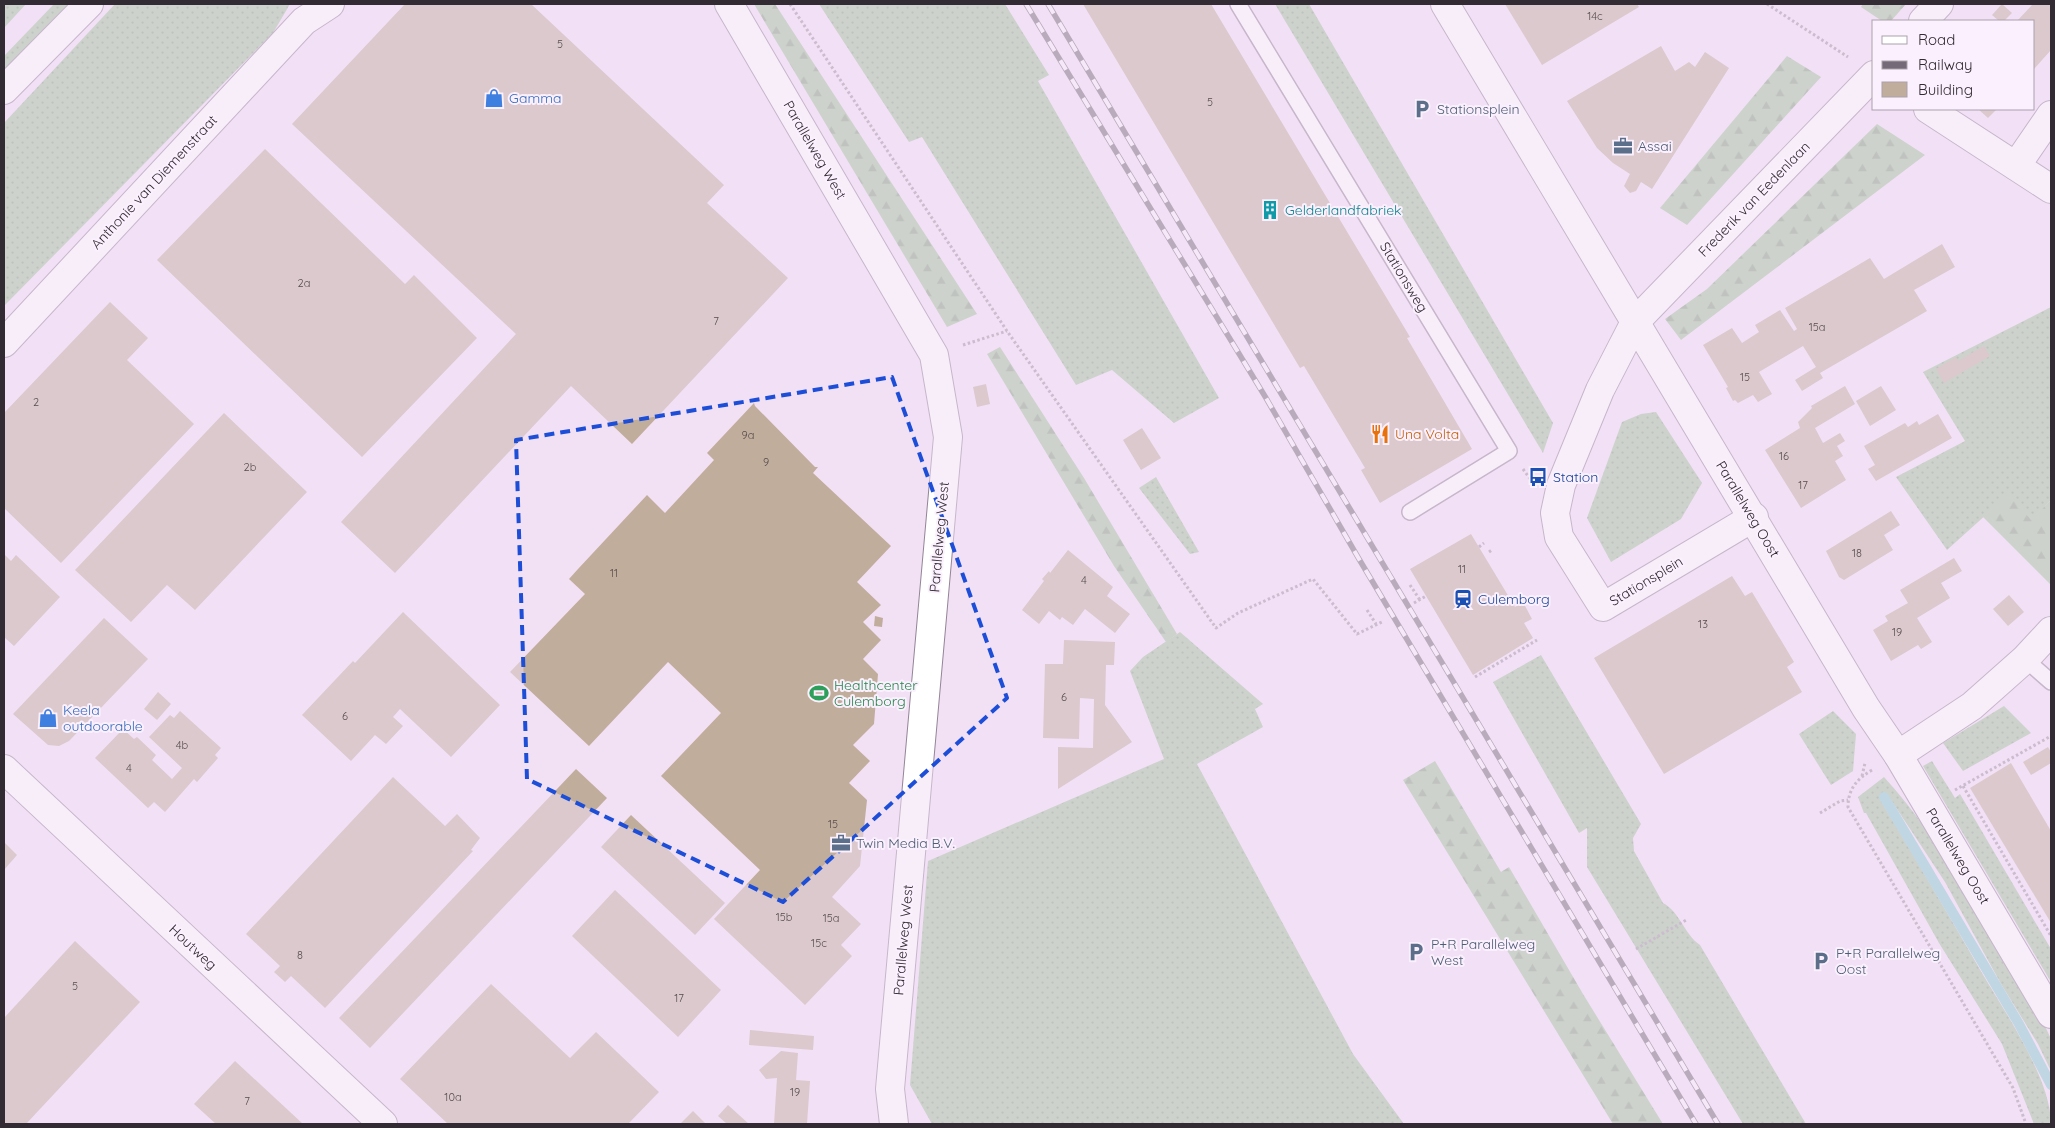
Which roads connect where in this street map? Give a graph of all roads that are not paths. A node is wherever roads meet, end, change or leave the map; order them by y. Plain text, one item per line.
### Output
1 (89, 4) edge
2 (330, 4) edge
3 (729, 4) edge
4 (1238, 4) edge
5 (1939, 4) edge
6 (1448, 5) edge
7 (306, 12) edge
8 (1924, 20) edge
9 (1864, 68) edge
10 (4, 90) edge
11 (1930, 110) edge
12 (2051, 115) edge
13 (2016, 166) junction
14 (2051, 189) edge
15 (1635, 322) junction
16 (4, 343) edge
17 (1410, 512) dead end
18 (1754, 517) junction
19 (2051, 631) edge
20 (2025, 659) junction
21 (2051, 682) edge
22 (1898, 755) junction
23 (4, 769) edge
24 (2051, 1014) edge
25 (383, 1124) edge
26 (894, 1124) edge

1 - 10 street
2 - 7 street, Anthonie van Diemenstraat
3 - 26 street, Parallelweg West
4 - 17 lane, Stationsweg
5 - 8 street
6 - 15 street, Parallelweg Oost
7 - 16 street, Anthonie van Diemenstraat
9 - 15 street, Frederik van Eedenlaan
11 - 13 street
12 - 13 street
13 - 14 street
15 - 18 street, Parallelweg Oost
15 - 18 street, Stationsplein
18 - 22 street, Parallelweg Oost
19 - 20 street
20 - 21 lane
20 - 22 street
22 - 24 street, Parallelweg Oost
23 - 25 street, Houtweg

